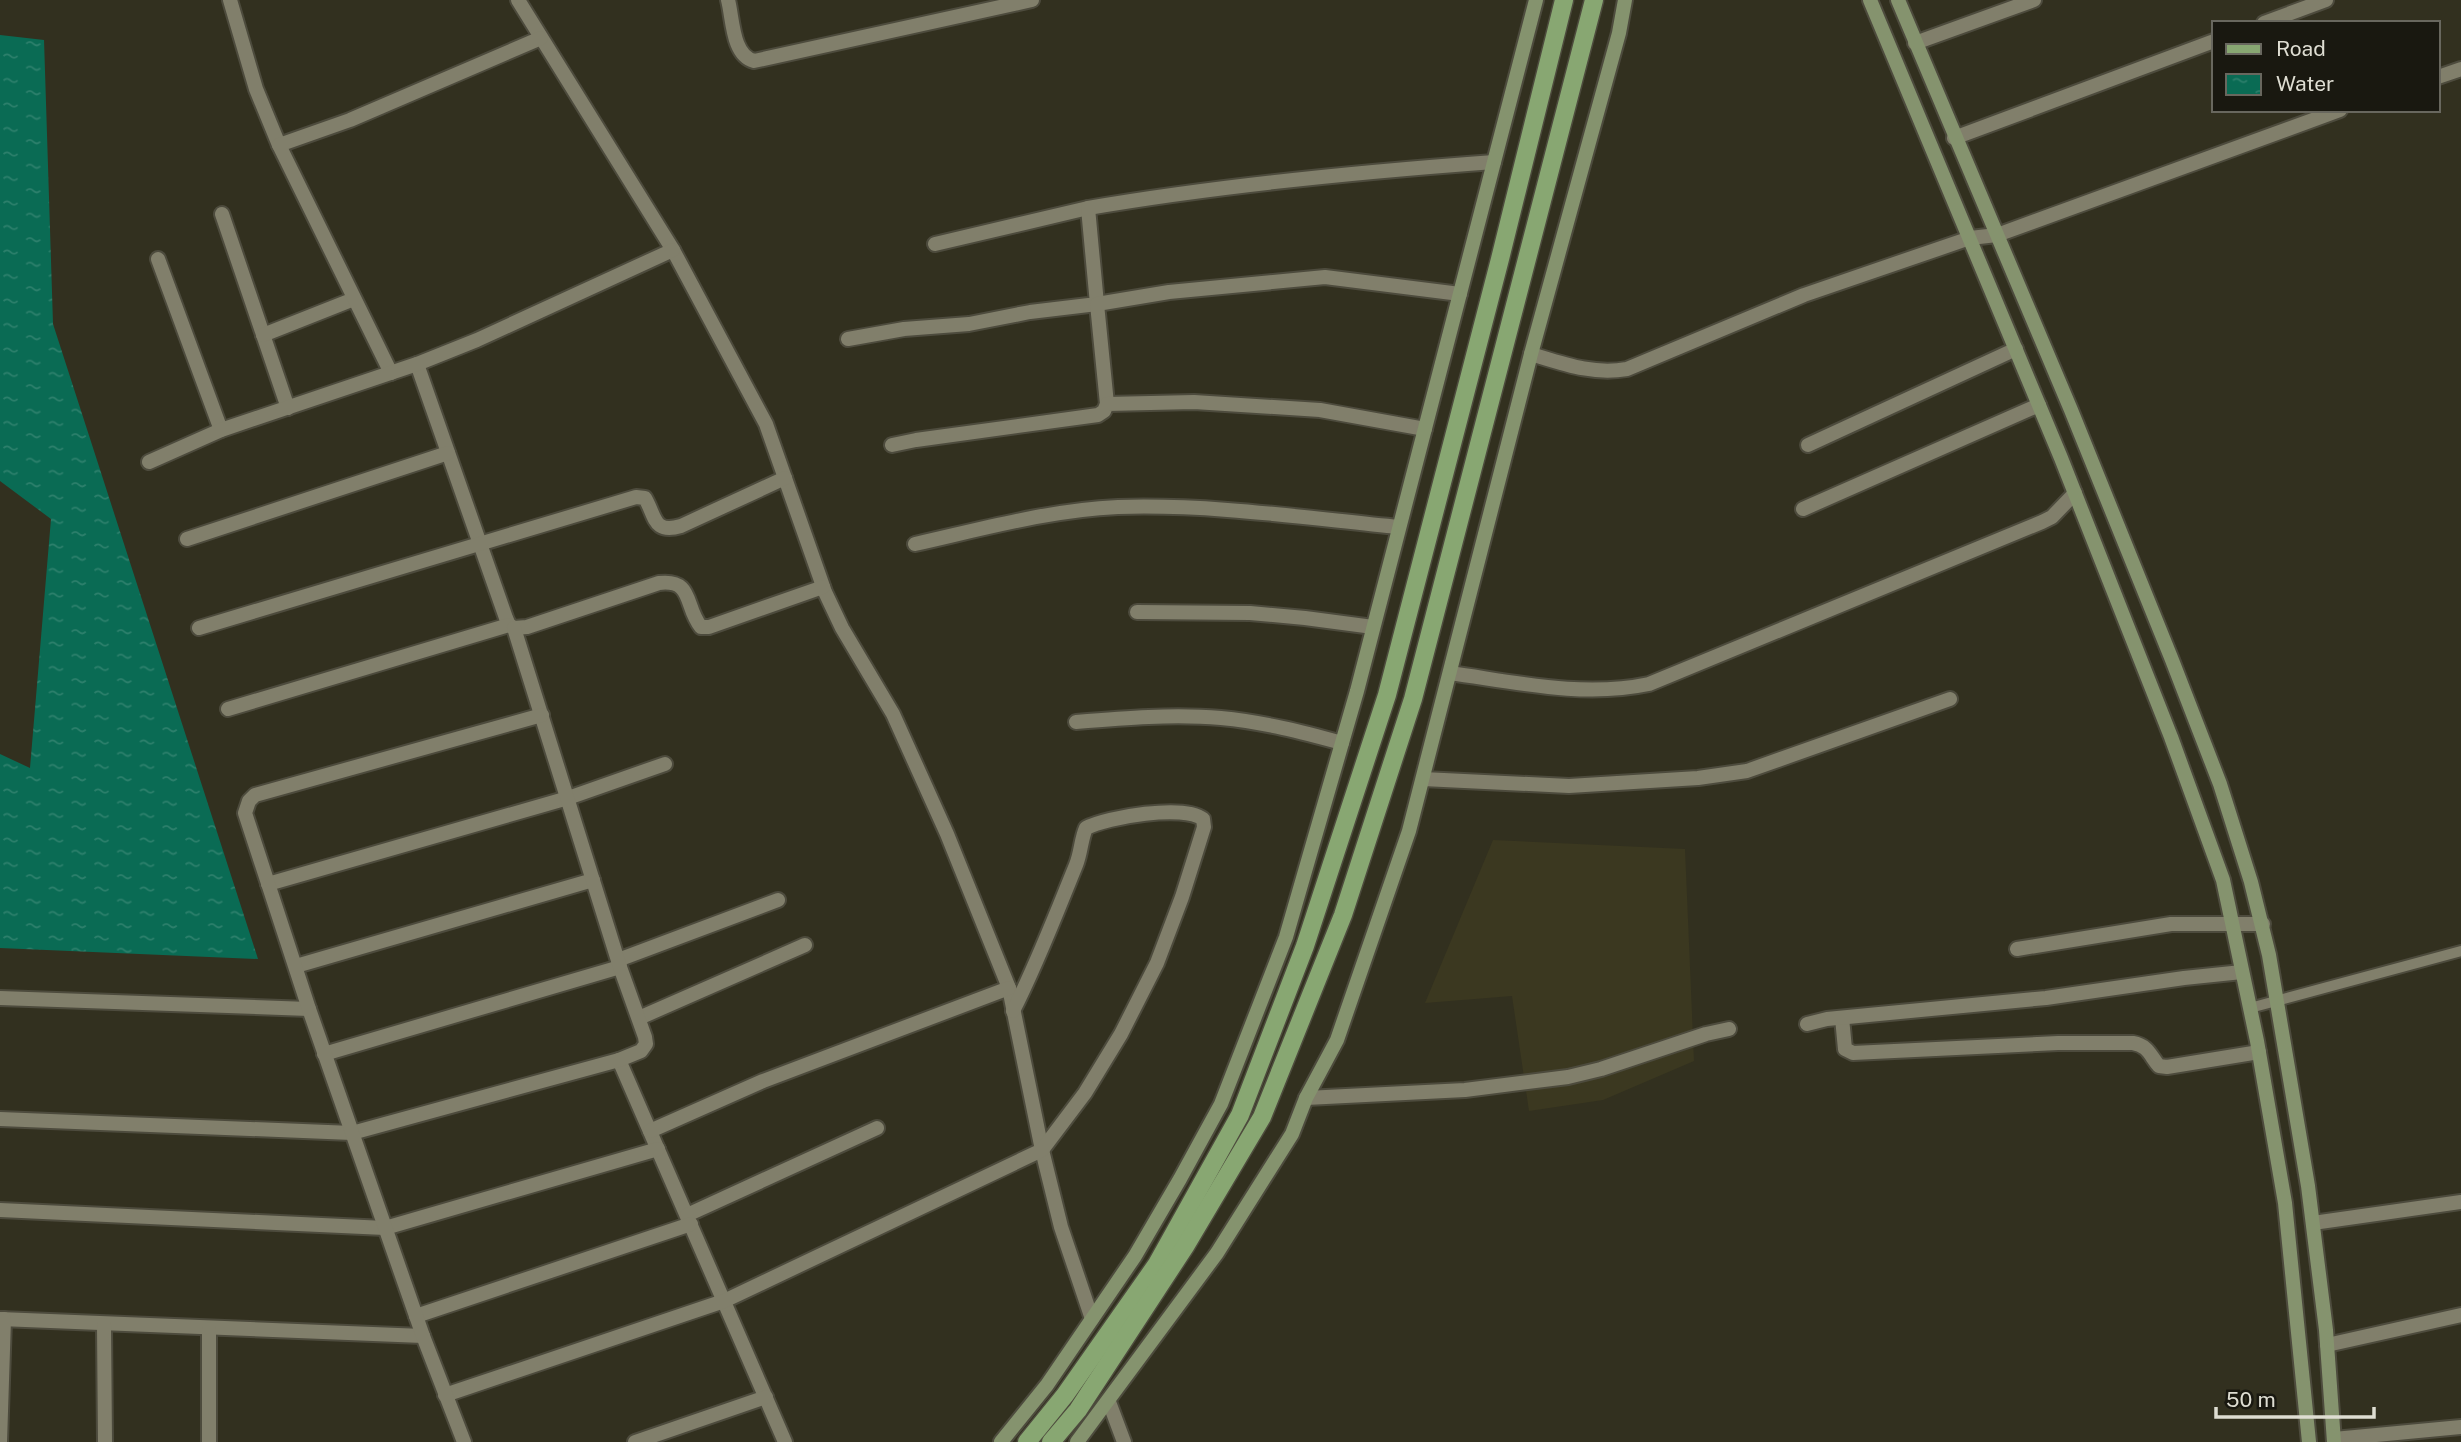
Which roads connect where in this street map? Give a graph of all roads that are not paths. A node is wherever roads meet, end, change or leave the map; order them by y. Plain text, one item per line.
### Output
1 (230, 0) edge
2 (517, 0) edge
3 (728, 0) edge
4 (1032, 0) edge
5 (1536, 0) edge
6 (1564, 0) edge
7 (1594, 0) edge
8 (1625, 0) edge
9 (1870, 0) edge
10 (1898, 0) edge
11 (2034, 0) edge
12 (2326, 0) edge
13 (2269, 21) edge
14 (541, 38) junction
15 (2212, 42) edge
16 (1915, 43) junction
17 (2461, 69) edge
18 (2440, 76) edge
19 (2335, 112) edge
20 (1954, 138) junction
21 (279, 145) junction
22 (1494, 163) junction
23 (1088, 208) junction
24 (222, 214) dead end
25 (1997, 235) junction
26 (1970, 238) junction
27 (935, 244) dead end
28 (673, 250) junction
29 (158, 259) dead end
30 (1460, 293) junction
31 (354, 299) junction
32 (1097, 304) junction
33 (263, 335) junction
34 (848, 339) dead end
35 (2016, 349) junction
36 (1531, 354) junction
37 (417, 364) junction
38 (391, 373) junction
39 (1107, 404) junction
40 (2039, 405) junction
41 (288, 408) junction
42 (1425, 429) junction
43 (221, 430) junction
44 (892, 445) dead end
45 (1808, 445) dead end
46 (447, 453) junction
47 (149, 462) dead end
48 (785, 478) junction
49 (2075, 494) junction
50 (1803, 509) dead end
51 (1399, 527) junction
52 (187, 539) dead end
53 (479, 542) junction
54 (915, 544) dead end
55 (823, 587) junction
56 (1137, 612) dead end
57 (512, 626) junction
58 (1373, 627) junction
59 (199, 628) dead end
60 (1450, 673) junction
61 (1950, 699) dead end
62 (228, 709) dead end
63 (542, 715) junction
64 (1076, 722) dead end
65 (1342, 743) junction
66 (665, 764) dead end
67 (1423, 779) junction
68 (568, 797) junction
69 (593, 880) junction
70 (268, 884) junction
71 (778, 901) dead end
72 (2263, 923) junction
73 (2232, 924) junction
74 (805, 945) dead end
75 (2017, 948) dead end
76 (2461, 951) edge
77 (619, 964) junction
78 (296, 965) junction
79 (2242, 972) junction
80 (1009, 988) junction
81 (0, 998) edge
82 (2277, 1001) junction
83 (2250, 1008) junction
84 (309, 1009) junction
85 (1013, 1011) junction
86 (639, 1018) junction
87 (1842, 1018) junction
88 (1807, 1024) dead end
89 (1729, 1029) dead end
90 (2259, 1052) junction
91 (324, 1054) junction
92 (619, 1060) junction
93 (1306, 1098) junction
94 (0, 1119) edge
95 (877, 1128) dead end
96 (650, 1130) junction
97 (352, 1133) junction
98 (658, 1149) junction
99 (1042, 1150) junction
100 (2461, 1202) edge
101 (0, 1210) edge
102 (689, 1220) junction
103 (2313, 1223) junction
104 (385, 1228) junction
105 (724, 1301) junction
106 (2461, 1315) edge
107 (416, 1316) junction
108 (2, 1319) edge
109 (1092, 1319) junction
110 (104, 1325) junction
111 (209, 1329) junction
112 (423, 1336) junction
113 (2327, 1345) junction
114 (445, 1395) junction
115 (766, 1396) junction
116 (1109, 1402) junction
117 (2461, 1427) edge
118 (2334, 1440) edge
119 (0, 1442) edge
120 (105, 1442) edge
121 (209, 1442) edge
122 (464, 1442) edge
123 (635, 1442) edge
124 (785, 1442) edge
125 (1001, 1442) edge
126 (1027, 1442) edge
127 (1051, 1442) edge
128 (1077, 1442) edge
129 (1124, 1442) edge
130 (2309, 1442) edge

1 - 21 street
2 - 14 street
3 - 4 street
5 - 22 main road
6 - 126 main road
7 - 127 main road
8 - 36 main road
9 - 26 main road
10 - 16 main road
11 - 16 street
12 - 13 street
14 - 21 street
14 - 28 street
15 - 20 street
16 - 20 main road
17 - 18 street
19 - 25 street
20 - 25 main road
21 - 31 street
22 - 23 street
22 - 30 main road
23 - 27 street
23 - 32 street
24 - 33 street
25 - 26 street
25 - 72 main road
26 - 35 main road
26 - 36 street
28 - 37 street
28 - 48 street
29 - 43 street
30 - 32 street
30 - 42 main road
31 - 33 street
31 - 38 street
32 - 34 street
32 - 39 street
33 - 41 street
35 - 40 main road
35 - 45 street
36 - 60 main road
37 - 38 street
37 - 46 street
38 - 41 street
39 - 42 street
39 - 44 street
40 - 49 main road
40 - 50 street
41 - 43 street
42 - 51 main road
43 - 47 street
46 - 52 street
46 - 53 street
48 - 53 street
48 - 55 street
49 - 60 street
49 - 73 main road
51 - 54 street
51 - 58 main road
53 - 57 street
53 - 59 street
55 - 57 street
55 - 80 street
56 - 58 street
57 - 62 street
57 - 63 street
58 - 65 main road
60 - 67 main road
61 - 67 street
63 - 68 street
63 - 70 street
64 - 65 street
65 - 109 main road
66 - 68 street
67 - 93 main road
68 - 69 street
68 - 70 street
69 - 77 street
69 - 78 street
70 - 78 street
71 - 77 street
72 - 73 street
72 - 82 main road
73 - 75 street
73 - 79 main road
74 - 86 street
76 - 82 lane
77 - 86 street
77 - 91 street
78 - 84 street
79 - 83 main road
79 - 87 street
80 - 85 street
80 - 96 street
81 - 84 street
82 - 83 lane
82 - 103 main road
83 - 90 main road
84 - 91 street
85 - 99 street
85 - 99 street
86 - 92 street
87 - 88 street
87 - 90 street
89 - 93 street
90 - 130 main road
91 - 97 street
92 - 96 street
92 - 97 street
93 - 116 main road
94 - 97 street
95 - 102 street
96 - 98 street
97 - 104 street
98 - 102 street
98 - 104 street
99 - 105 street
99 - 109 street
100 - 103 street
101 - 104 street
102 - 105 street
102 - 107 street
103 - 113 main road
104 - 107 street
105 - 114 street
105 - 115 street
106 - 113 street
107 - 112 street
108 - 110 street
108 - 119 street
109 - 125 main road
110 - 111 street
110 - 120 street
111 - 112 street
111 - 121 street
112 - 114 street
113 - 118 main road
114 - 122 street
115 - 123 street
115 - 124 street
116 - 128 main road
116 - 129 street
117 - 118 street

